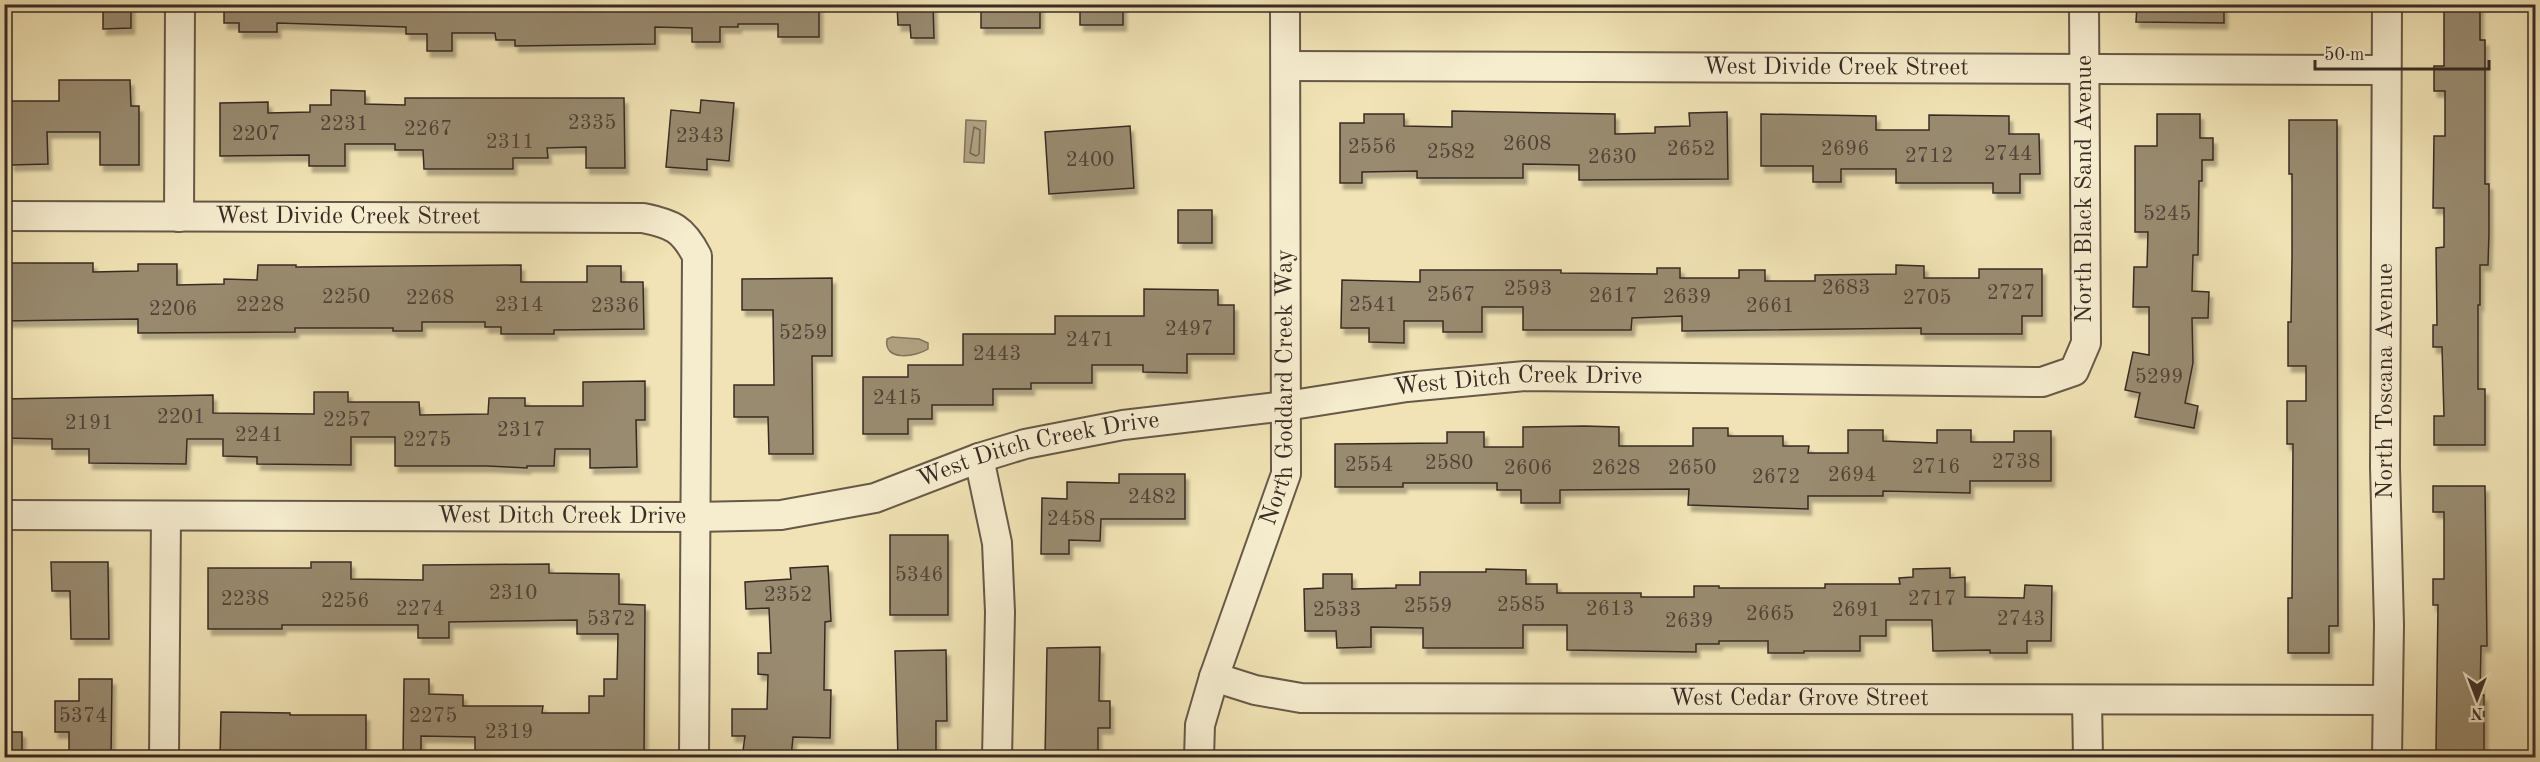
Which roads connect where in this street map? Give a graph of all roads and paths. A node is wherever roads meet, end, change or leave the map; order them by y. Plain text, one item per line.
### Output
1 (180, 4) edge
2 (1285, 4) edge
3 (2084, 4) edge
4 (2387, 4) edge
5 (1287, 66) junction
6 (2084, 67) junction
7 (2386, 70) junction
8 (4, 216) edge
9 (179, 217) junction
10 (2074, 371) joint
11 (1286, 406) junction
12 (979, 458) junction
13 (4, 515) edge
14 (166, 516) junction
15 (696, 517) junction
16 (1214, 677) junction
17 (2087, 700) junction
18 (2387, 700) junction
19 (164, 758) edge
20 (694, 758) edge
21 (997, 758) edge
22 (1199, 758) edge
23 (2088, 758) edge
24 (2387, 758) edge

1 - 9 street
2 - 5 street, North Goddard Creek Way
3 - 6 street, North Black Sand Avenue
4 - 7 street, North Toscana Avenue
5 - 6 street, West Divide Creek Street
5 - 11 street, North Goddard Creek Way
6 - 7 street, West Divide Creek Street
6 - 10 street, North Black Sand Avenue
7 - 18 street, North Toscana Avenue
8 - 9 street, West Divide Creek Street
9 - 15 street, West Divide Creek Street
10 - 11 street, West Ditch Creek Drive
11 - 12 street, West Ditch Creek Drive
11 - 16 street, North Goddard Creek Way
12 - 15 street, West Ditch Creek Drive
12 - 21 street
13 - 14 street, West Ditch Creek Drive
14 - 15 street, West Ditch Creek Drive
14 - 19 street
15 - 20 street
16 - 17 street, West Cedar Grove Street
16 - 22 street, North Goddard Creek Way
17 - 18 street, West Cedar Grove Street
17 - 23 street
18 - 24 street, North Toscana Avenue

